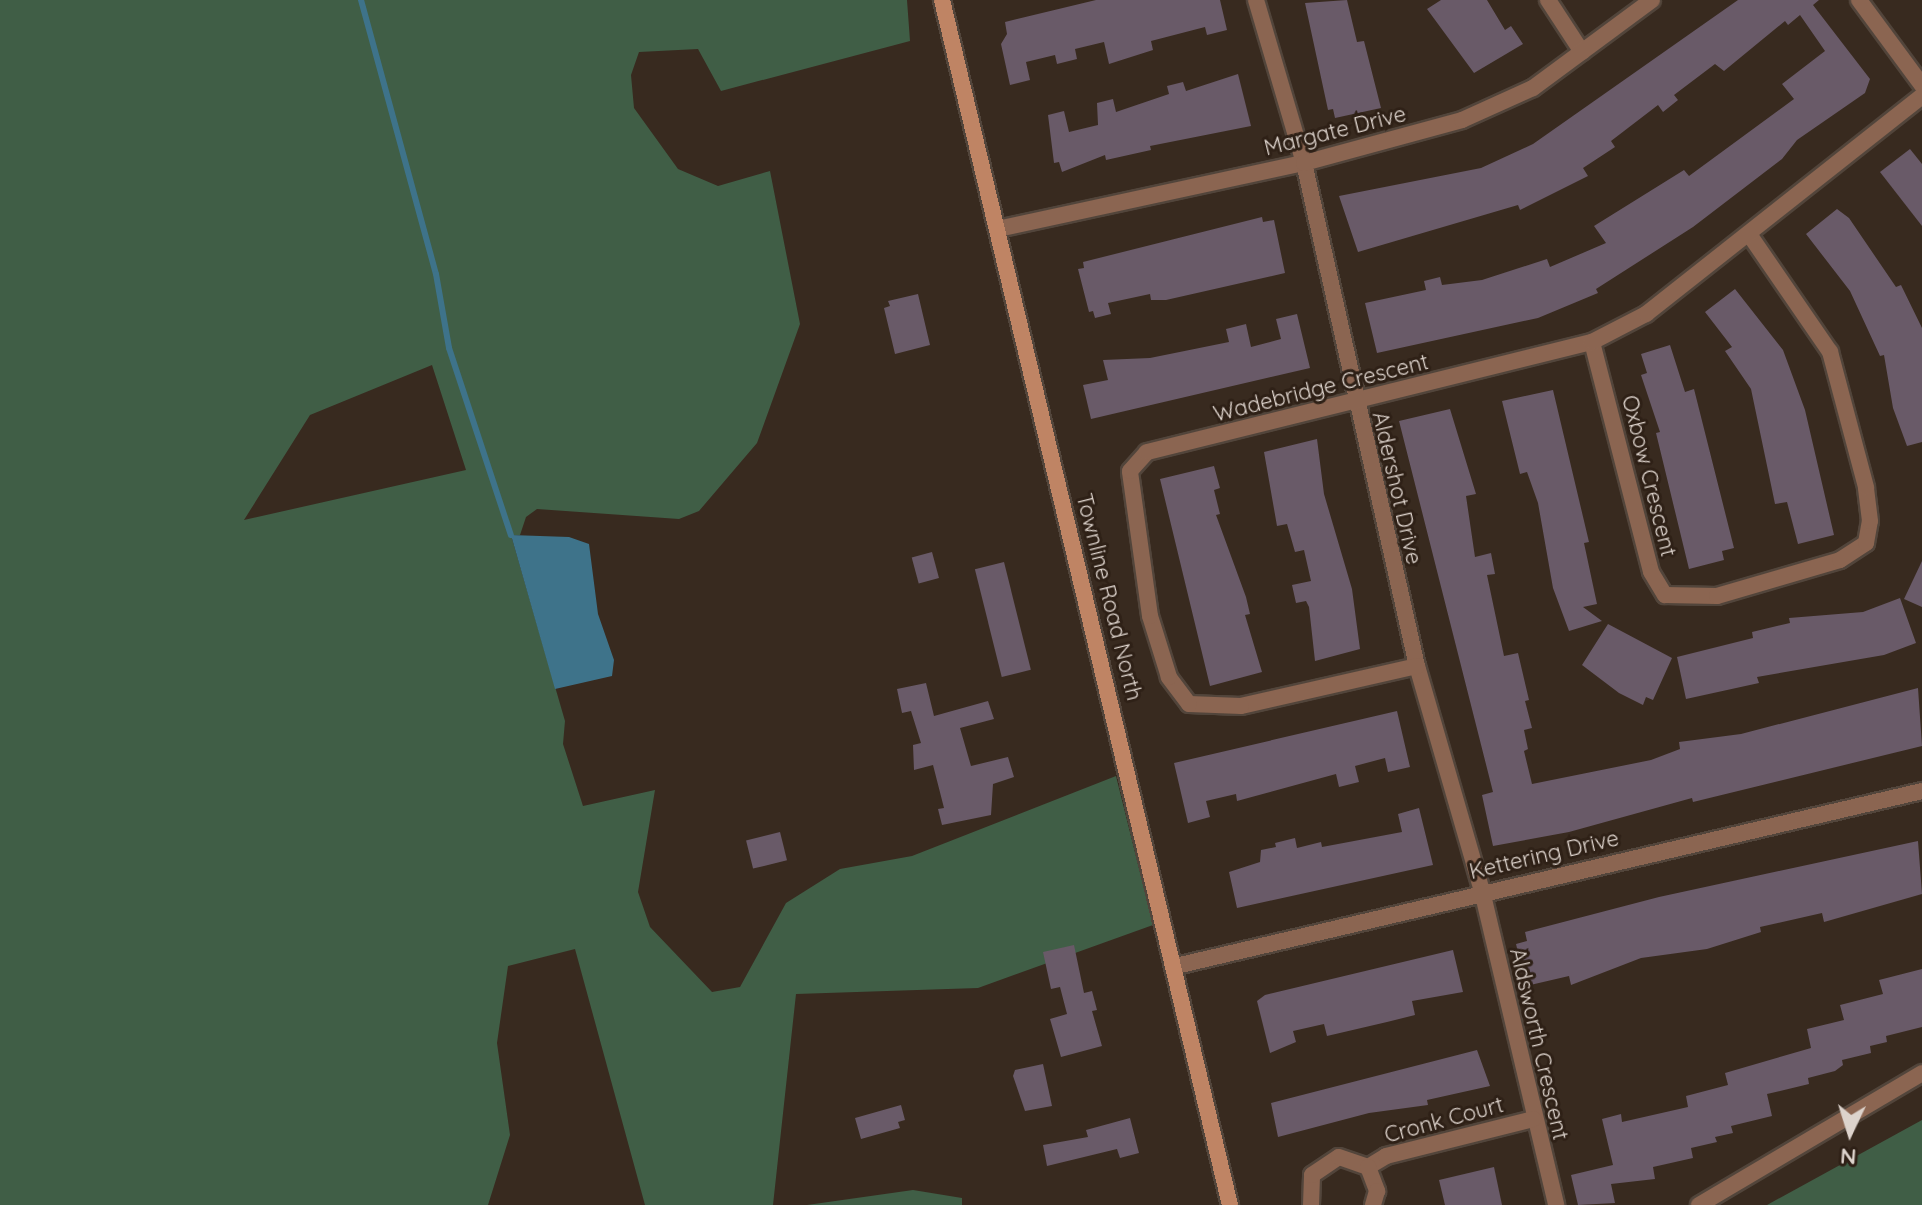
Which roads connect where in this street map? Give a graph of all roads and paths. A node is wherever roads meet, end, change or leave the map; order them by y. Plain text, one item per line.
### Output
1 (942, 0) edge
2 (1256, 0) edge
3 (1548, 0) edge
4 (1652, 0) edge
5 (1859, 0) edge
6 (1582, 52) junction
7 (1922, 85) edge
8 (1922, 96) edge
9 (1304, 163) junction
10 (998, 229) junction
11 (1749, 234) junction
12 (1592, 342) junction
13 (1354, 402) junction
14 (1417, 666) junction
15 (1922, 791) edge
16 (1482, 891) junction
17 (1176, 966) junction
18 (1922, 1073) edge
19 (1533, 1119) junction
20 (1368, 1167) junction
21 (1230, 1205) edge
22 (1311, 1205) edge
23 (1373, 1205) edge
24 (1556, 1205) edge
25 (1699, 1205) edge

1 - 10 main road, Townline Road North
2 - 9 street, Aldershot Drive
3 - 6 street
4 - 6 street, Margate Drive
5 - 7 street
6 - 9 street, Margate Drive
8 - 11 street, Wadebridge Crescent
9 - 10 street, Margate Drive
9 - 13 street, Aldershot Drive
10 - 17 main road, Townline Road North
11 - 12 street, Wadebridge Crescent
11 - 12 street, Oxbow Crescent
12 - 13 street, Wadebridge Crescent
13 - 14 street, Aldershot Drive
13 - 14 street, Wadebridge Crescent
14 - 16 street, Aldershot Drive
15 - 16 street, Kettering Drive
16 - 17 street, Kettering Drive
16 - 19 street, Aldsworth Crescent
17 - 21 main road, Townline Road North
18 - 25 street
19 - 20 street, Cronk Court
19 - 24 street, Aldsworth Crescent
20 - 22 street, Cronk Court
20 - 23 street, Cronk Court

